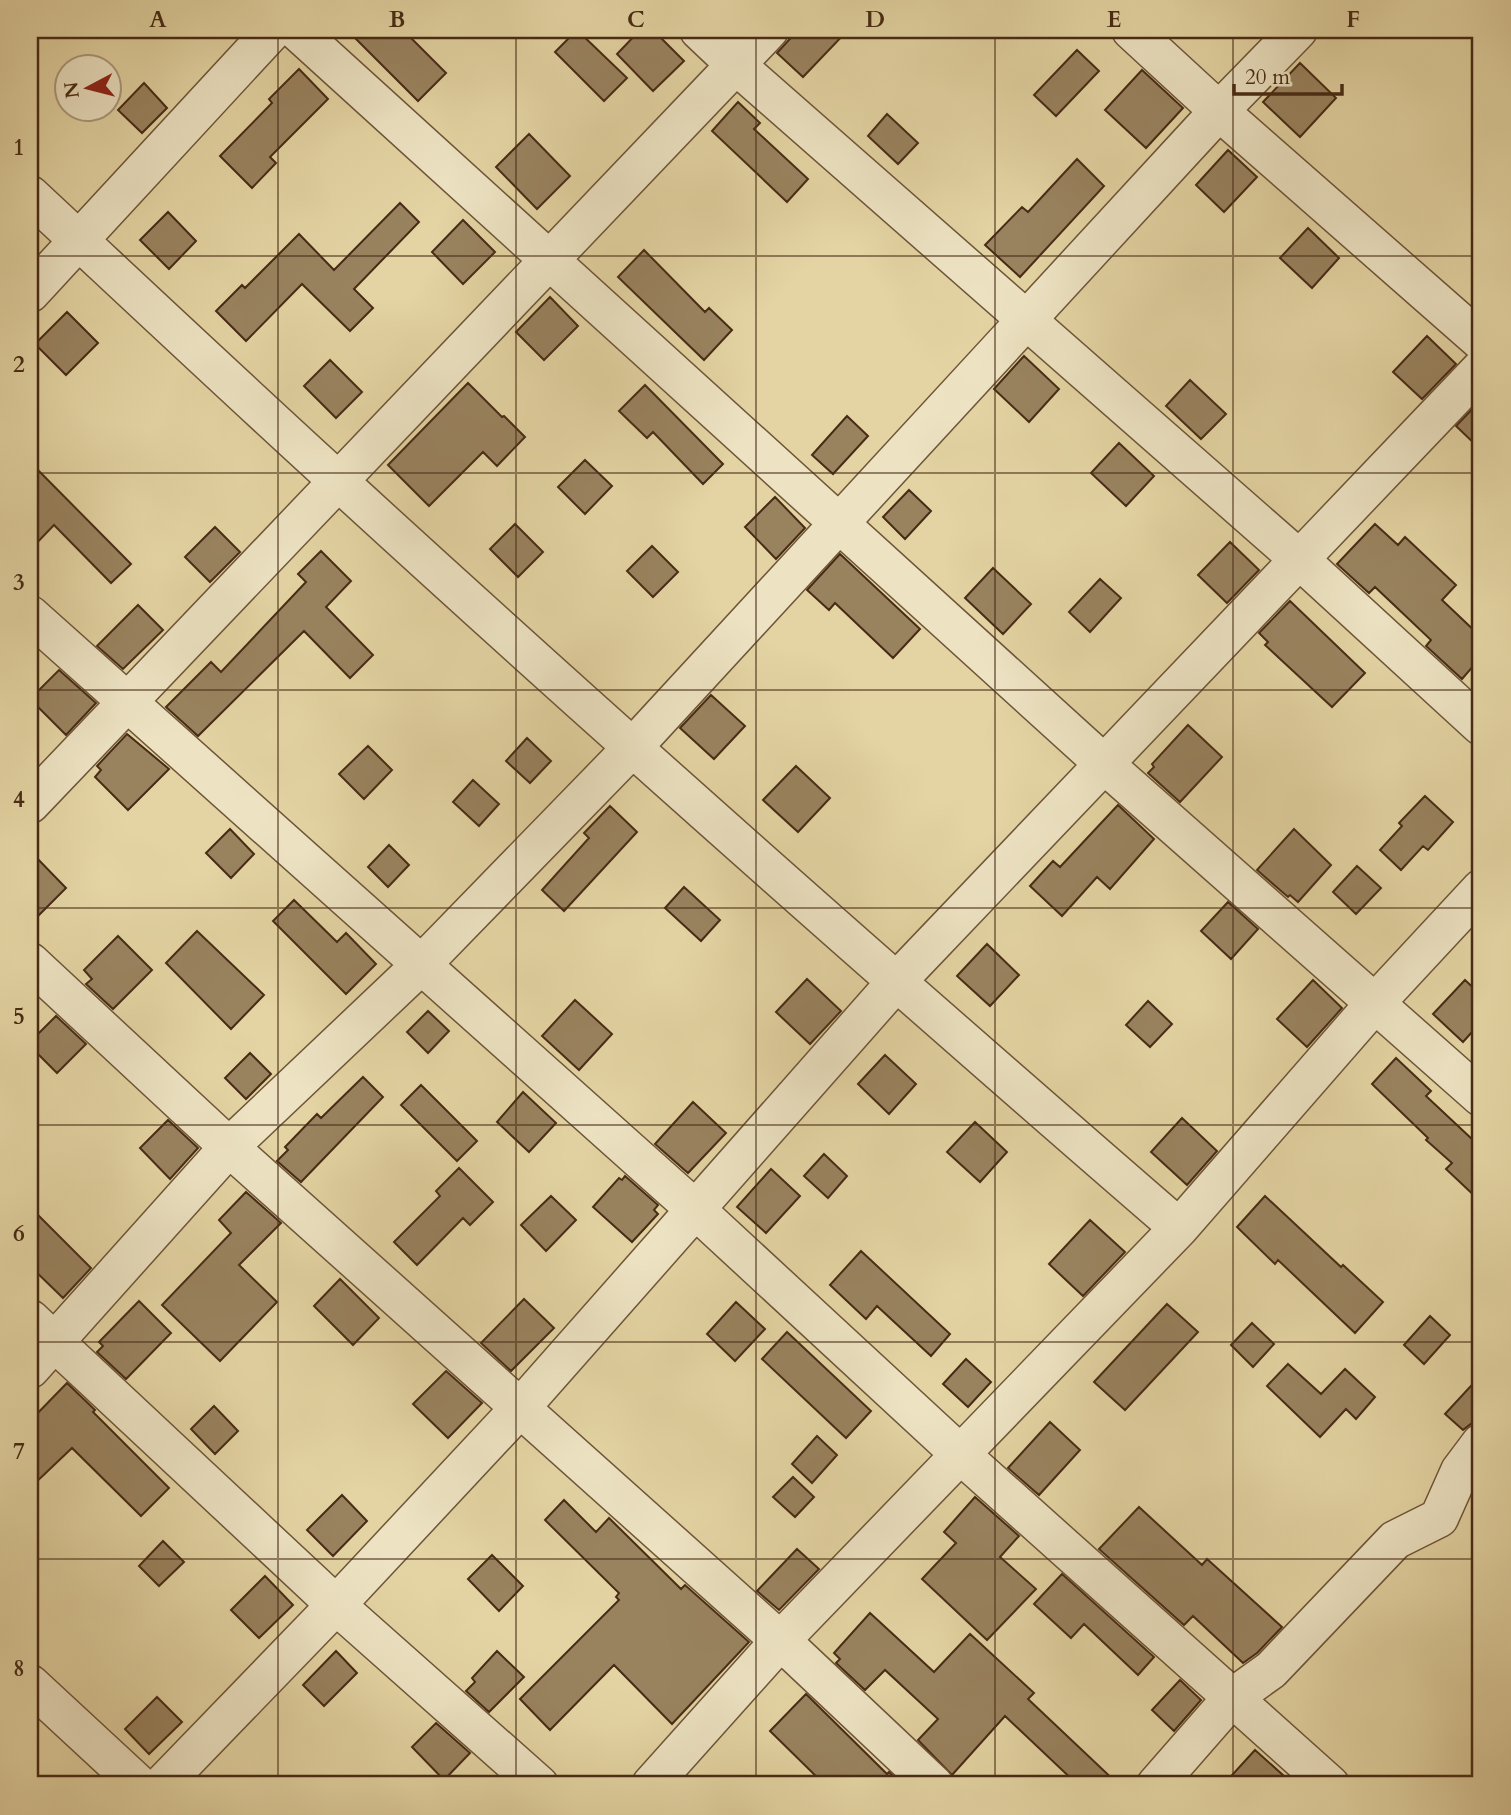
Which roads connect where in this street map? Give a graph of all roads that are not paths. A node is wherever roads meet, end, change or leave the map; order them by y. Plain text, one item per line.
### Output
1 (273, 30) edge
2 (296, 30) edge
3 (699, 30) edge
4 (769, 30) edge
5 (1131, 30) edge
6 (1298, 30) edge
7 (736, 65) junction
8 (1219, 111) junction
9 (30, 194) edge
10 (80, 241) junction
11 (547, 260) junction
12 (30, 293) edge
13 (1027, 319) junction
14 (1481, 341) edge
15 (1481, 369) edge
16 (337, 480) junction
17 (839, 524) junction
18 (1300, 560) junction
19 (30, 615) edge
20 (127, 701) junction
21 (1481, 726) edge
22 (633, 747) junction
23 (1103, 762) junction
24 (30, 804) edge
25 (1481, 889) edge
26 (30, 962) edge
27 (422, 964) junction
28 (896, 982) junction
29 (1376, 1002) junction
30 (1481, 1097) edge
31 (229, 1147) junction
32 (696, 1210) junction
33 (1179, 1228) junction
34 (38, 1343) edge
35 (521, 1407) junction
36 (1481, 1443) edge
37 (960, 1454) junction
38 (336, 1605) junction
39 (779, 1642) junction
40 (30, 1684) edge
41 (1232, 1698) junction
42 (139, 1785) edge
43 (162, 1785) edge
44 (539, 1785) edge
45 (651, 1785) edge
46 (934, 1785) edge
47 (1156, 1785) edge
48 (1330, 1785) edge

1 - 10 street
2 - 11 street
3 - 7 street
4 - 7 street
5 - 8 street
6 - 8 street
7 - 11 street
7 - 13 street
8 - 13 street
8 - 14 street
9 - 10 street
10 - 12 street
10 - 16 street
11 - 16 street
11 - 17 street
13 - 17 street
13 - 18 street
15 - 18 street
16 - 20 street
16 - 22 street
17 - 22 street
17 - 23 street
18 - 21 street
18 - 23 street
19 - 20 street
20 - 24 street
20 - 27 street
22 - 27 street
22 - 28 street
23 - 28 street
23 - 29 street
25 - 29 street
26 - 31 street
27 - 31 street
27 - 32 street
28 - 32 street
28 - 33 street
29 - 30 street
29 - 33 street
31 - 34 street
31 - 35 street
32 - 35 street
32 - 37 street
33 - 37 street
34 - 38 street
35 - 38 street
35 - 39 street
36 - 41 street
37 - 39 street
37 - 41 street
38 - 43 street
38 - 44 street
39 - 45 street
39 - 46 street
40 - 42 street
41 - 47 street
41 - 48 street

